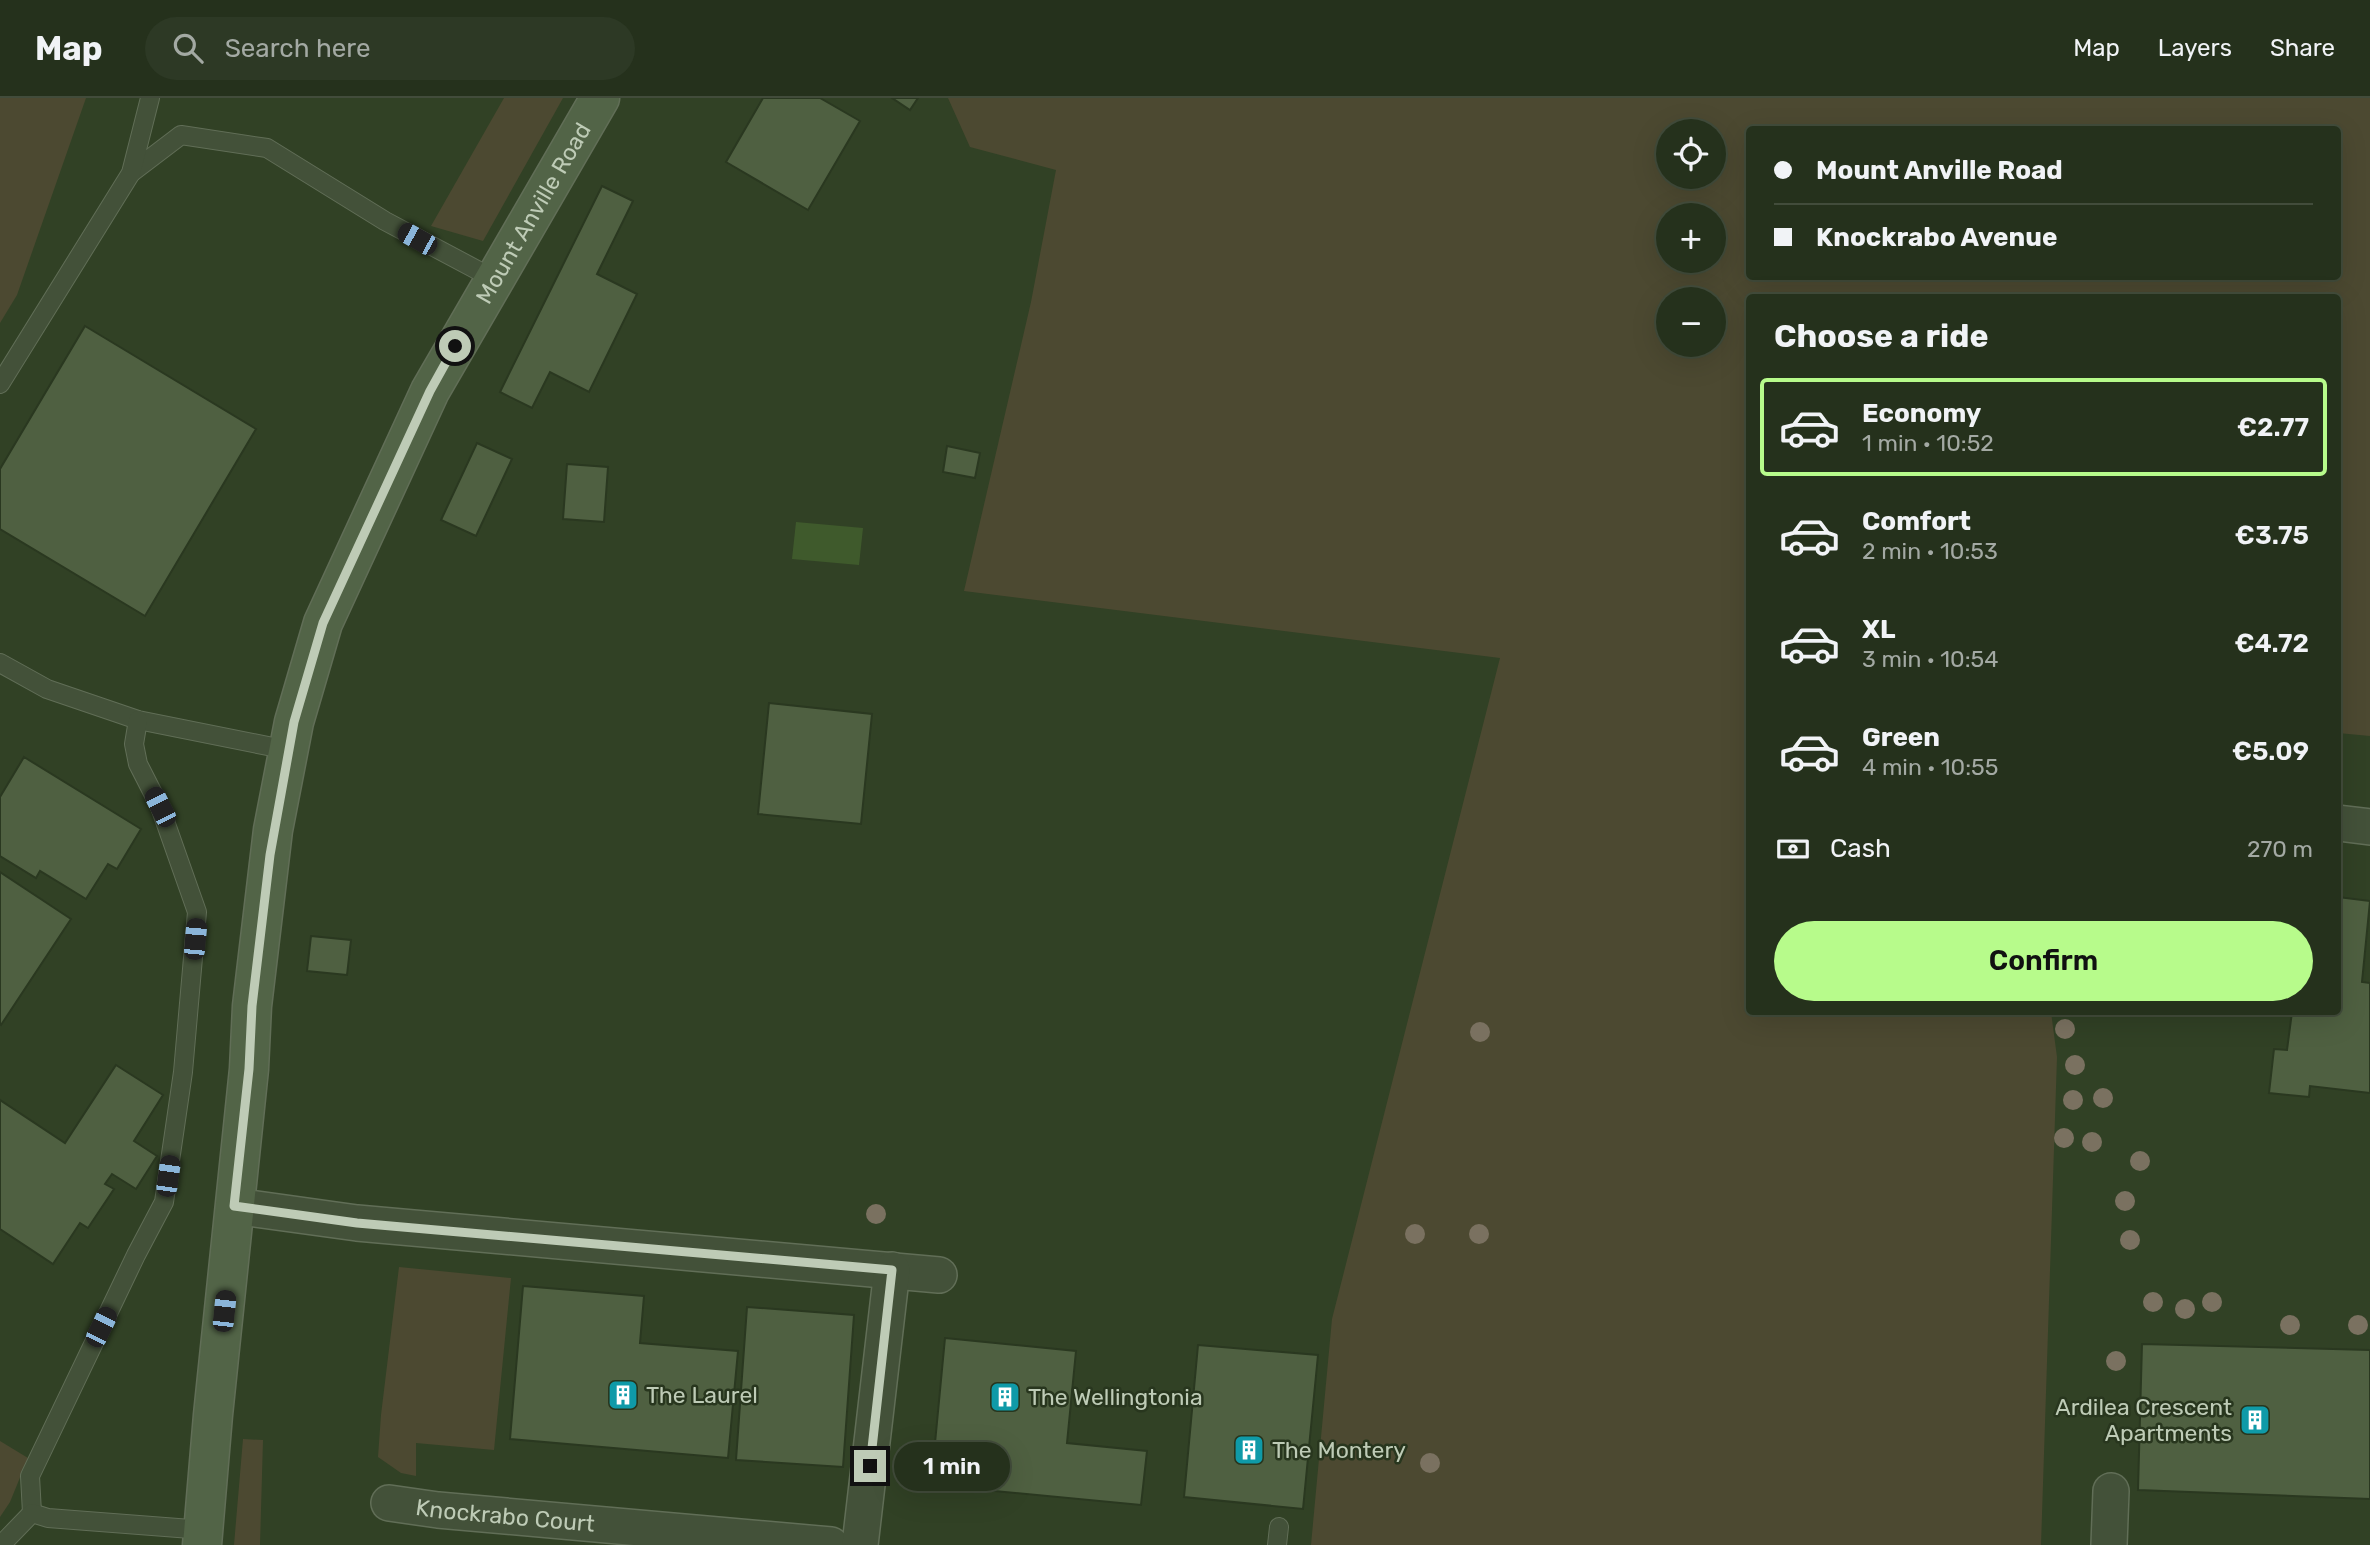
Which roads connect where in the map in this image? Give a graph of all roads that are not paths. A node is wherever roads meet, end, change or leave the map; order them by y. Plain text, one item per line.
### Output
1 (150, 98) edge
2 (600, 98) edge
3 (131, 173) junction
4 (494, 279) junction
5 (0, 384) edge
6 (0, 663) edge
7 (138, 720) junction
8 (288, 750) junction
9 (2341, 824) edge
10 (2370, 827) edge
11 (234, 1206) junction
12 (892, 1270) junction
13 (939, 1275) dead end
14 (2110, 1490) dead end
15 (389, 1503) dead end
16 (32, 1513) junction
17 (203, 1537) edge
18 (1, 1545) edge
19 (831, 1545) edge
20 (860, 1545) edge
21 (2109, 1545) edge

1 - 3 lane
2 - 4 main road, Mount Anville Road
3 - 4 lane
3 - 5 lane
4 - 8 main road, Mount Anville Road
6 - 7 lane
7 - 8 lane
7 - 16 lane
8 - 11 main road, Mount Anville Road
9 - 10 street
11 - 12 street
11 - 17 main road, Mount Anville Road
12 - 13 street
12 - 20 street
14 - 21 street
15 - 19 street, Knockrabo Court
16 - 17 lane
16 - 18 lane

